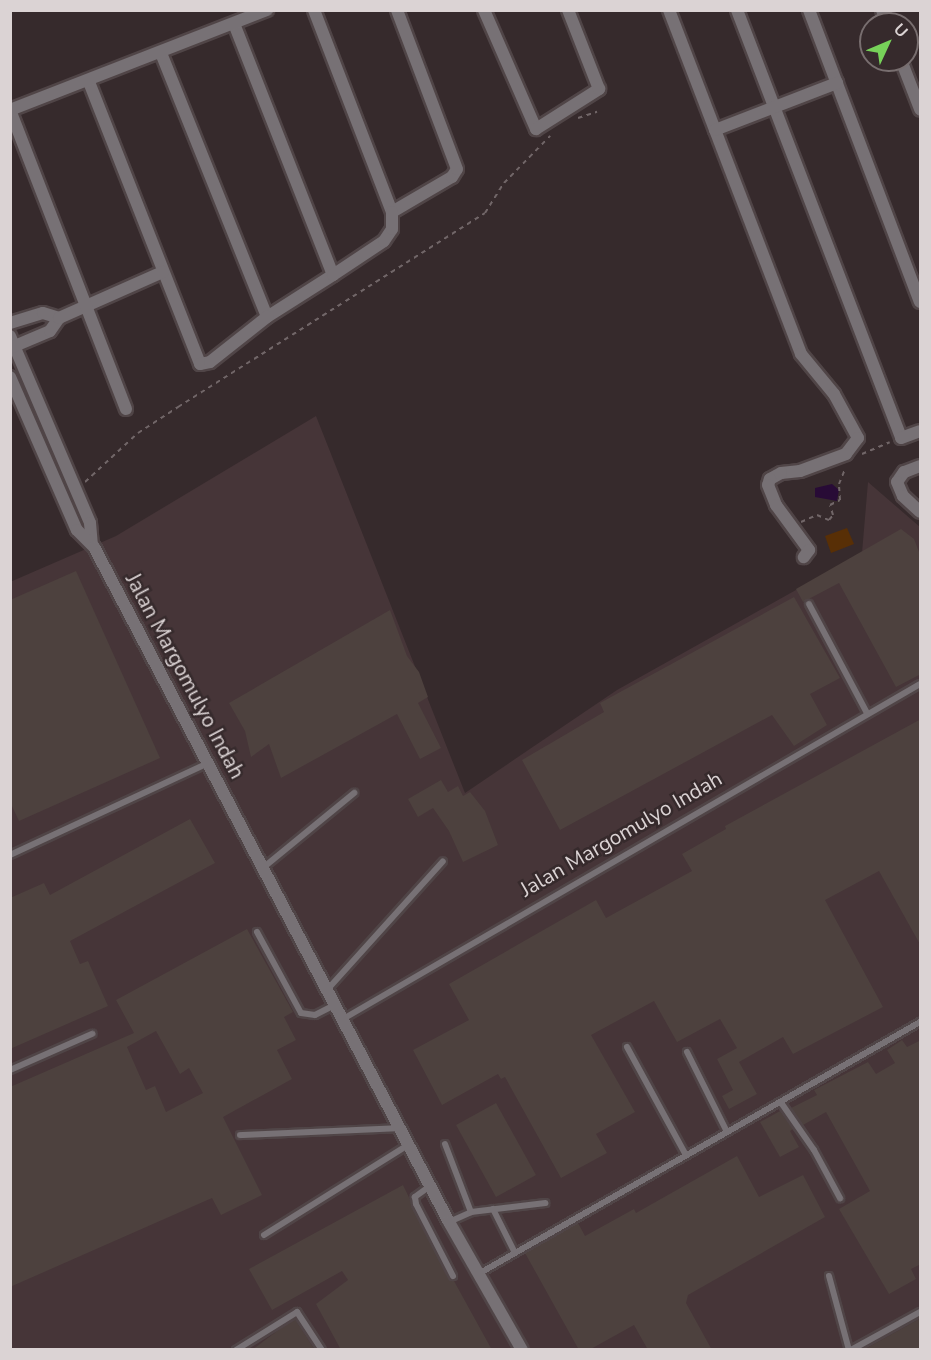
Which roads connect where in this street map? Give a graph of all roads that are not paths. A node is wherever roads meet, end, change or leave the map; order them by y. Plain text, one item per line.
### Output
1 (267, 10) edge
2 (314, 10) edge
3 (397, 10) edge
4 (484, 10) edge
5 (568, 10) edge
6 (669, 10) edge
7 (737, 10) edge
8 (809, 10) edge
9 (234, 24) junction
10 (161, 53) junction
11 (906, 72) edge
12 (89, 81) junction
13 (837, 83) junction
14 (774, 107) junction
15 (921, 109) edge
16 (715, 130) junction
17 (392, 212) junction
18 (163, 272) junction
19 (333, 275) junction
20 (921, 302) edge
21 (87, 305) junction
22 (267, 317) junction
23 (59, 318) junction
24 (10, 323) edge
25 (12, 344) edge
26 (10, 377) edge
27 (126, 409) dead end
28 (921, 431) edge
29 (921, 466) edge
30 (921, 512) edge
31 (92, 544) junction
32 (804, 557) dead end
33 (809, 604) dead end
34 (921, 684) edge
35 (867, 713) junction
36 (208, 763) junction
37 (354, 793) dead end
38 (10, 855) edge
39 (443, 861) dead end
40 (264, 867) junction
41 (257, 932) dead end
42 (326, 991) junction
43 (335, 1005) junction
44 (343, 1019) junction
45 (921, 1022) edge
46 (92, 1034) dead end
47 (627, 1047) dead end
48 (687, 1052) dead end
49 (10, 1070) edge
50 (782, 1104) junction
51 (399, 1128) junction
52 (727, 1132) junction
53 (240, 1135) dead end
54 (445, 1144) dead end
55 (408, 1145) junction
56 (686, 1155) junction
57 (430, 1186) junction
58 (840, 1198) dead end
59 (545, 1203) dead end
60 (493, 1209) junction
61 (471, 1212) junction
62 (449, 1222) junction
63 (264, 1235) dead end
64 (515, 1253) junction
65 (480, 1273) junction
66 (453, 1276) dead end
67 (829, 1276) dead end
68 (921, 1312) edge
69 (236, 1350) edge
70 (322, 1350) edge
71 (522, 1350) edge
72 (850, 1350) edge

1 - 9 street
2 - 17 street
3 - 17 street
4 - 5 street
6 - 16 street
7 - 14 street
8 - 13 street
9 - 10 street
9 - 19 street
10 - 12 street
10 - 22 street
11 - 15 street
12 - 18 street
12 - 21 street
13 - 14 street
13 - 20 street
14 - 16 street
14 - 28 street
16 - 32 street
17 - 19 street
18 - 21 street
18 - 22 street
19 - 22 street
21 - 23 street
21 - 27 street
23 - 24 street
23 - 25 street
25 - 31 street
26 - 31 street
29 - 30 street
31 - 36 street, Jalan Margomulyo Indah
33 - 35 lane
34 - 35 lane, Jalan Margomulyo Indah
35 - 44 lane, Jalan Margomulyo Indah
36 - 38 lane
36 - 40 street, Jalan Margomulyo Indah
37 - 40 lane
39 - 42 lane
40 - 42 street, Jalan Margomulyo Indah
41 - 43 lane
42 - 43 street, Jalan Margomulyo Indah
43 - 44 street, Jalan Margomulyo Indah
44 - 51 street, Jalan Margomulyo Indah
45 - 50 lane
46 - 49 lane
47 - 56 lane
48 - 52 lane
50 - 52 lane
50 - 58 lane
51 - 53 lane
51 - 55 street, Jalan Margomulyo Indah
52 - 56 lane
54 - 61 lane
55 - 57 street, Jalan Margomulyo Indah
55 - 63 lane
56 - 64 lane
57 - 62 street, Jalan Margomulyo Indah
57 - 66 lane
59 - 60 lane
60 - 61 lane
60 - 64 lane
61 - 62 lane
62 - 65 street, Jalan Margomulyo Indah
64 - 65 lane
65 - 71 street, Jalan Margomulyo Indah
67 - 72 lane
68 - 72 lane
69 - 70 lane

